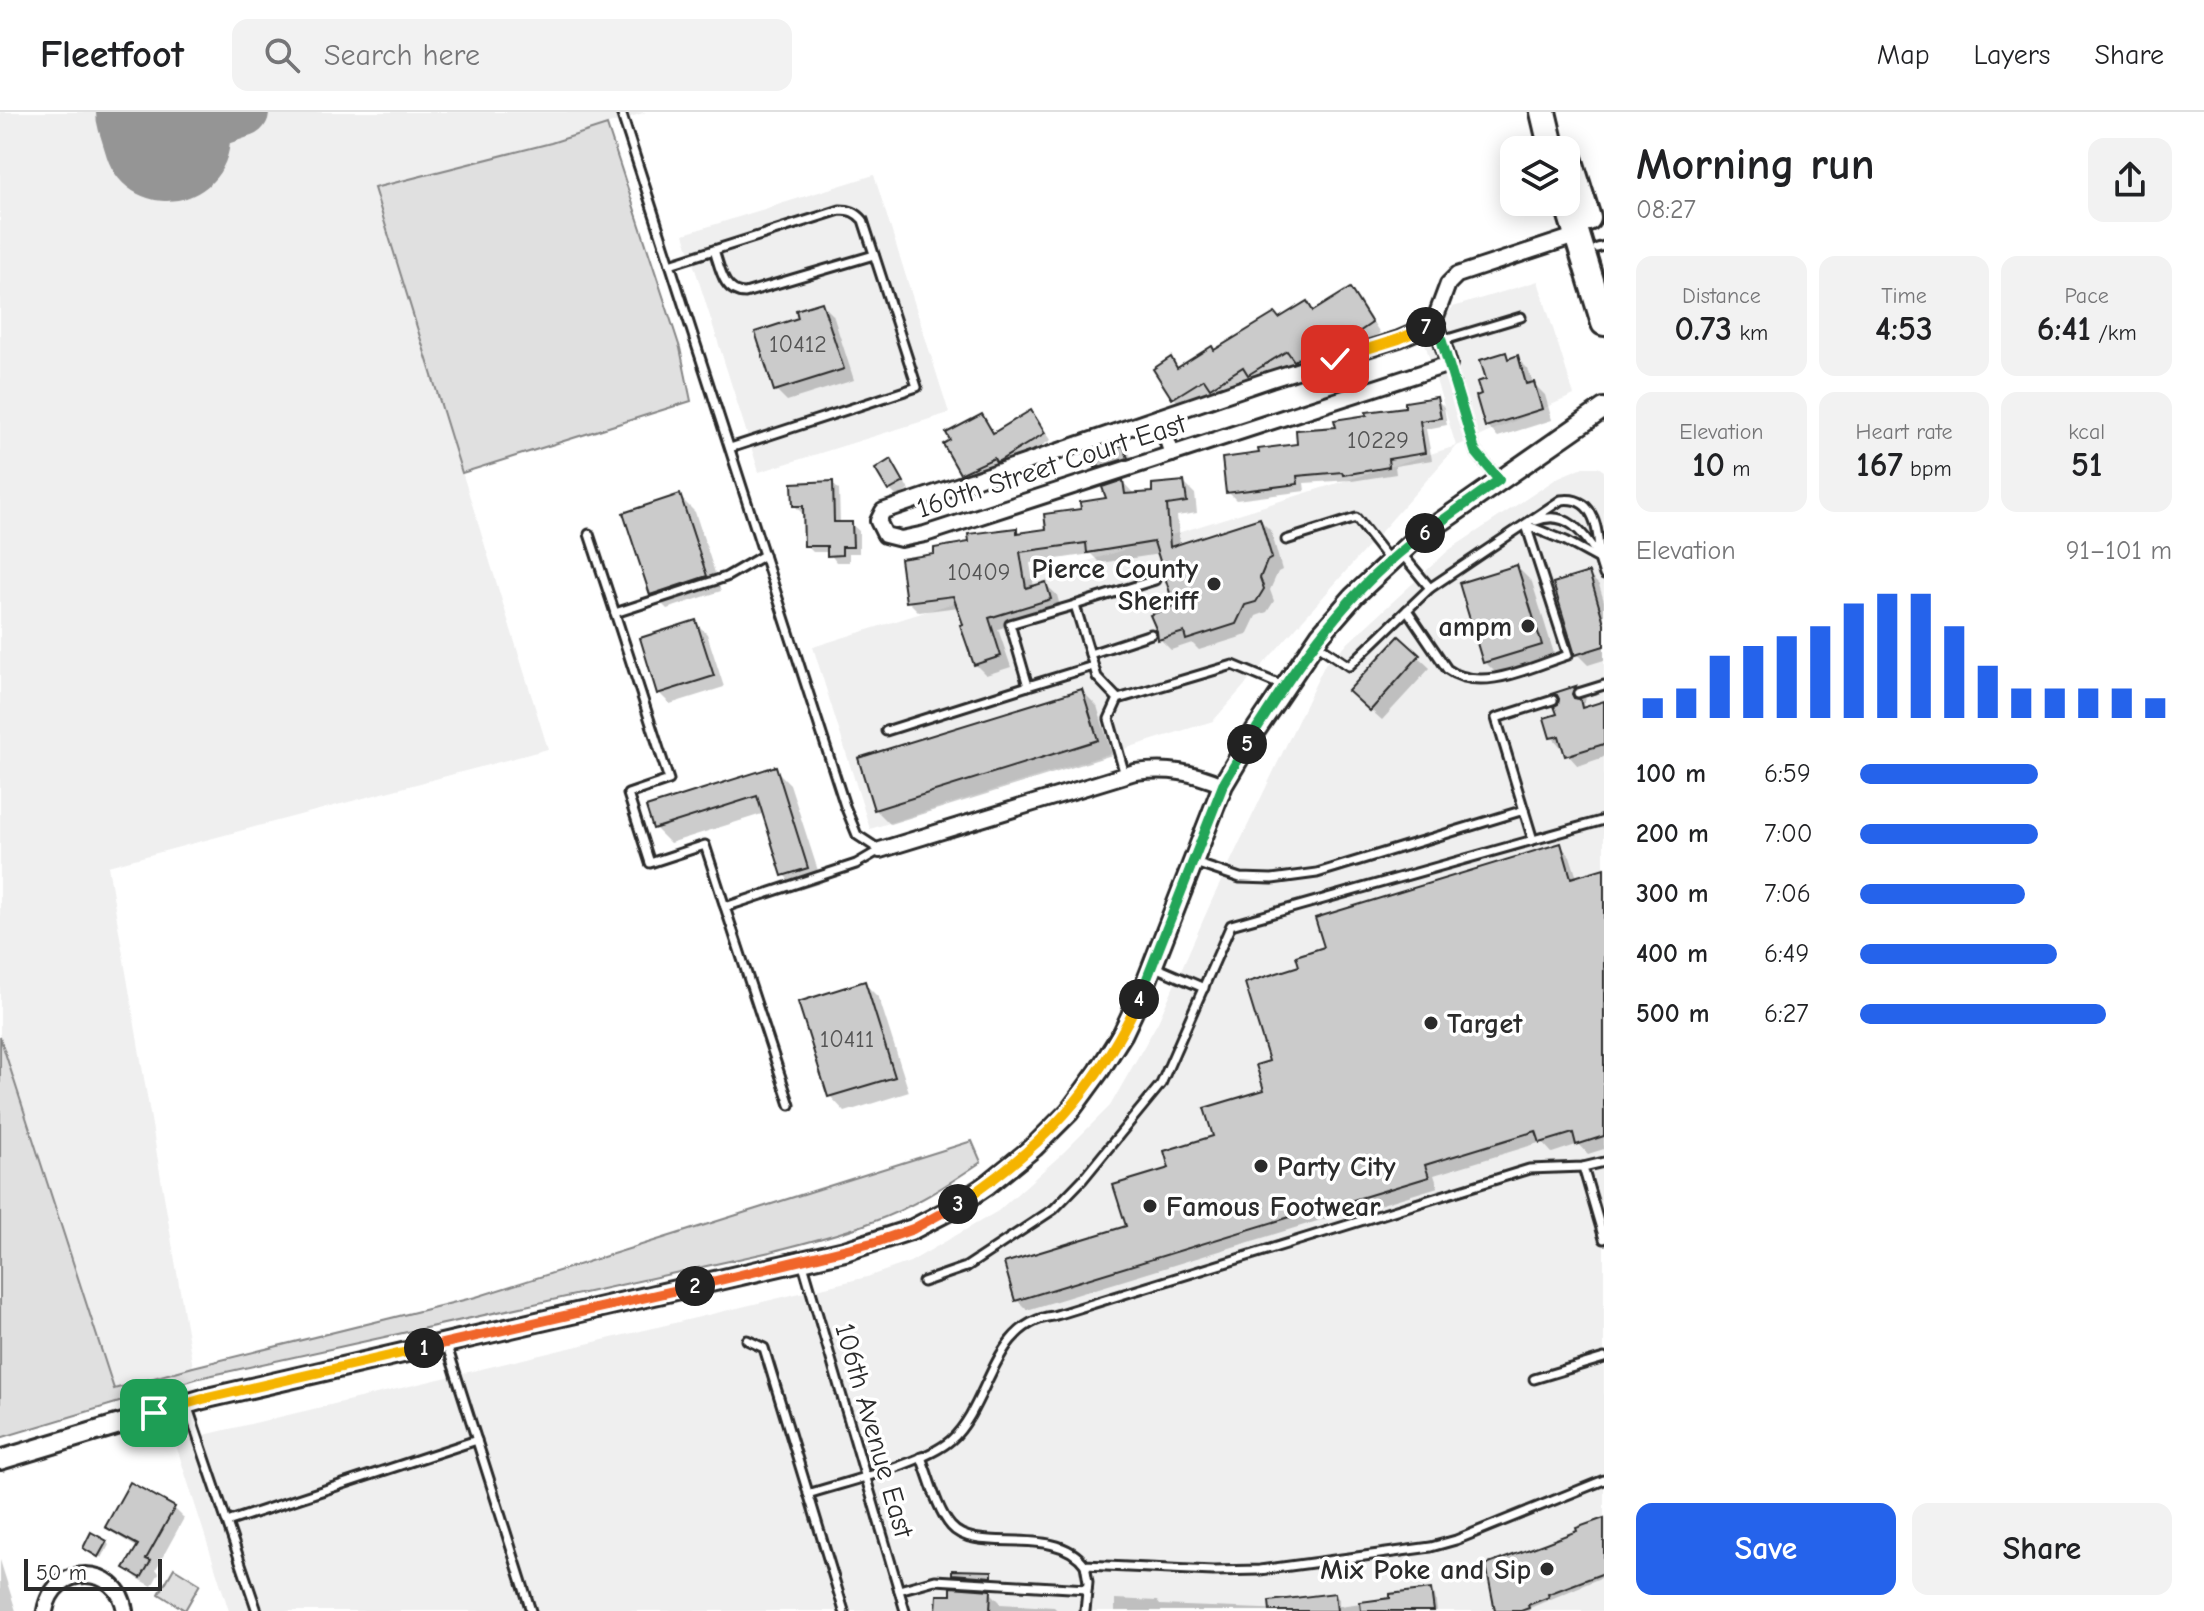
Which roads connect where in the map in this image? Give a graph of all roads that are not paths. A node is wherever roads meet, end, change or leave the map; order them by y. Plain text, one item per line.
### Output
1 (621, 112) edge
2 (1545, 117) edge
3 (1556, 136) edge
4 (1580, 195) edge
5 (1576, 216) edge
6 (714, 250) junction
7 (1596, 250) edge
8 (874, 255) junction
9 (670, 264) junction
10 (1521, 317) dead end
11 (1435, 319) junction
12 (1604, 323) edge
13 (1441, 341) junction
14 (1449, 364) junction
15 (1604, 408) edge
16 (1159, 417) junction
17 (730, 448) junction
18 (1172, 454) junction
19 (1499, 480) junction
20 (1526, 525) junction
21 (589, 534) dead end
22 (1286, 540) dead end
23 (764, 555) junction
24 (1396, 557) junction
25 (1599, 559) junction
26 (1604, 575) edge
27 (1155, 580) dead end
28 (1430, 588) junction
29 (1075, 605) junction
30 (1407, 610) junction
31 (615, 613) junction
32 (1151, 634) dead end
33 (1315, 643) junction
34 (1090, 654) junction
35 (1093, 666) junction
36 (1604, 685) edge
37 (1028, 686) junction
38 (1284, 687) junction
39 (1578, 693) dead end
40 (1118, 699) junction
41 (1553, 700) dead end
42 (886, 731) dead end
43 (1125, 775) junction
44 (1223, 785) junction
45 (1524, 810) junction
46 (1604, 820) edge
47 (1533, 840) junction
48 (880, 850) junction
49 (1193, 863) junction
50 (725, 907) junction
51 (1153, 966) junction
52 (1204, 988) junction
53 (790, 1105) dead end
54 (1604, 1162) edge
55 (1583, 1167) junction
56 (1604, 1239) edge
57 (802, 1261) junction
58 (923, 1282) dead end
59 (747, 1340) dead end
60 (446, 1343) junction
61 (1604, 1358) edge
62 (1534, 1379) dead end
63 (187, 1404) junction
64 (477, 1440) junction
65 (921, 1457) junction
66 (0, 1460) edge
67 (865, 1475) junction
68 (1604, 1480) edge
69 (808, 1494) junction
70 (227, 1522) junction
71 (1085, 1565) junction
72 (1087, 1589) junction
73 (899, 1590) junction
74 (45, 1611) edge
75 (125, 1611) edge
76 (257, 1611) edge
77 (531, 1611) edge
78 (844, 1611) edge
79 (905, 1611) edge
80 (1085, 1611) edge

1 - 9 lane
2 - 3 main road
4 - 7 main road
5 - 7 main road
6 - 8 lane
6 - 8 lane
6 - 9 lane
7 - 11 street
7 - 12 main road
8 - 17 lane
9 - 17 lane
10 - 13 lane
11 - 13 street
11 - 16 street, 160th Street Court East
13 - 14 street
14 - 18 street, 160th Street Court East
14 - 19 lane
15 - 19 street
16 - 18 street
16 - 18 street, 160th Street Court East
17 - 23 lane
19 - 24 street
20 - 25 lane
20 - 25 lane
20 - 25 lane
20 - 28 lane
20 - 30 lane
21 - 31 lane
22 - 24 lane
23 - 31 lane
23 - 48 lane
24 - 28 lane
24 - 33 street
25 - 26 lane
27 - 29 lane
28 - 30 lane
29 - 34 lane
29 - 37 lane
30 - 33 lane
31 - 50 lane
32 - 34 lane
33 - 38 street
34 - 35 lane
35 - 37 lane
35 - 40 lane
36 - 39 lane
37 - 42 lane
38 - 40 lane
38 - 44 street
40 - 43 lane
41 - 45 lane
43 - 44 street
43 - 48 street
44 - 49 street
45 - 47 lane
45 - 49 lane
46 - 47 lane
47 - 52 lane
48 - 50 lane
49 - 51 street
50 - 53 lane
51 - 52 lane
51 - 57 street
52 - 58 lane
54 - 55 lane
55 - 56 lane
55 - 65 lane
57 - 60 street
57 - 67 lane, 106th Avenue East
59 - 69 lane
60 - 63 street
60 - 64 lane
61 - 62 lane
63 - 66 street
63 - 70 lane
64 - 70 lane
64 - 77 lane
65 - 67 lane
65 - 71 lane
67 - 69 lane
67 - 73 lane, 106th Avenue East
68 - 71 lane
69 - 78 lane
70 - 76 lane
71 - 72 lane
72 - 73 lane
72 - 80 lane
73 - 79 lane, 106th Avenue East
74 - 75 street

